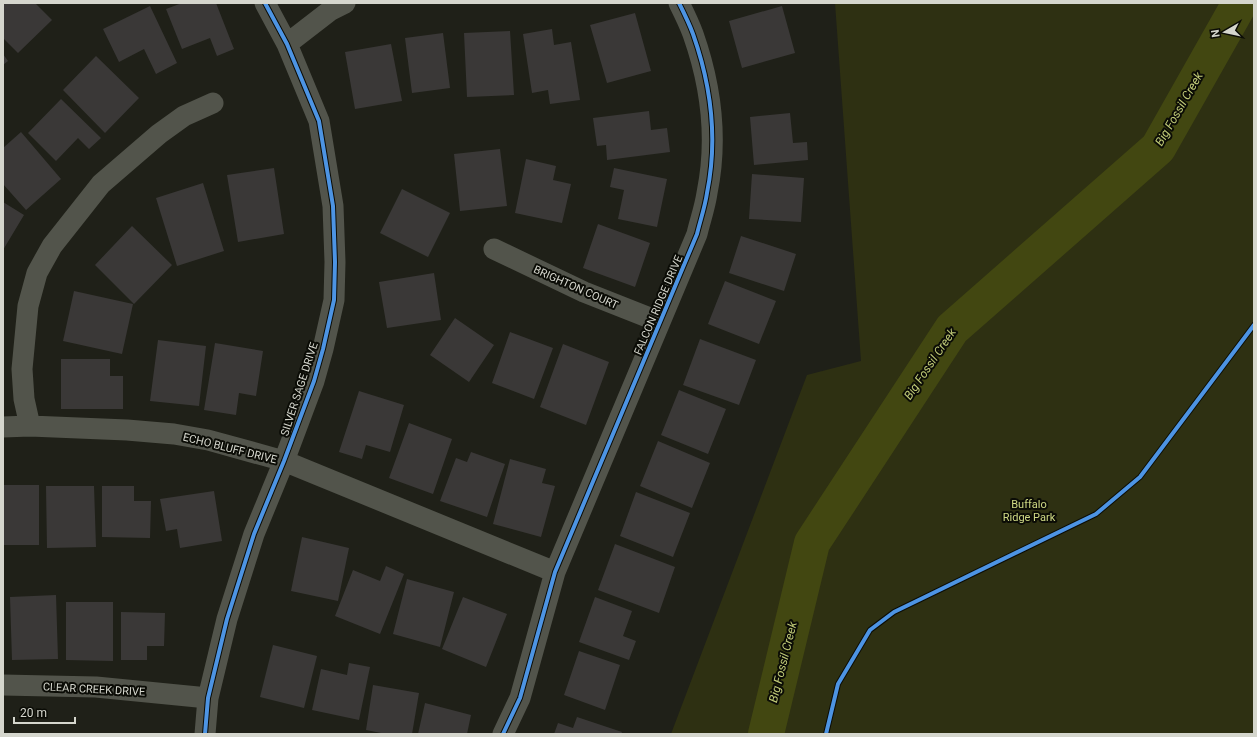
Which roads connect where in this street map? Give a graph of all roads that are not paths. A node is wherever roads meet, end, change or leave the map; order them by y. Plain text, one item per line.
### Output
1 (265, 3) edge
2 (345, 3) edge
3 (679, 3) edge
4 (287, 44) junction
5 (213, 103) dead end
6 (494, 249) dead end
7 (660, 322) junction
8 (30, 426) junction
9 (3, 427) edge
10 (284, 461) junction
11 (555, 572) junction
12 (3, 685) edge
13 (208, 698) junction
14 (204, 734) edge
15 (504, 734) edge

1 - 4 street, SILVER SAGE DRIVE
2 - 4 street
3 - 7 street, FALCON RIDGE DRIVE
4 - 10 street, SILVER SAGE DRIVE
5 - 8 street
6 - 7 street, BRIGHTON COURT
7 - 11 street, FALCON RIDGE DRIVE
8 - 9 street, ECHO BLUFF DRIVE
8 - 10 street, ECHO BLUFF DRIVE
10 - 11 street, ECHO BLUFF DRIVE
10 - 13 street, SILVER SAGE DRIVE
11 - 15 street, FALCON RIDGE DRIVE
12 - 13 street, CLEAR CREEK DRIVE
13 - 14 street, SILVER SAGE DRIVE

